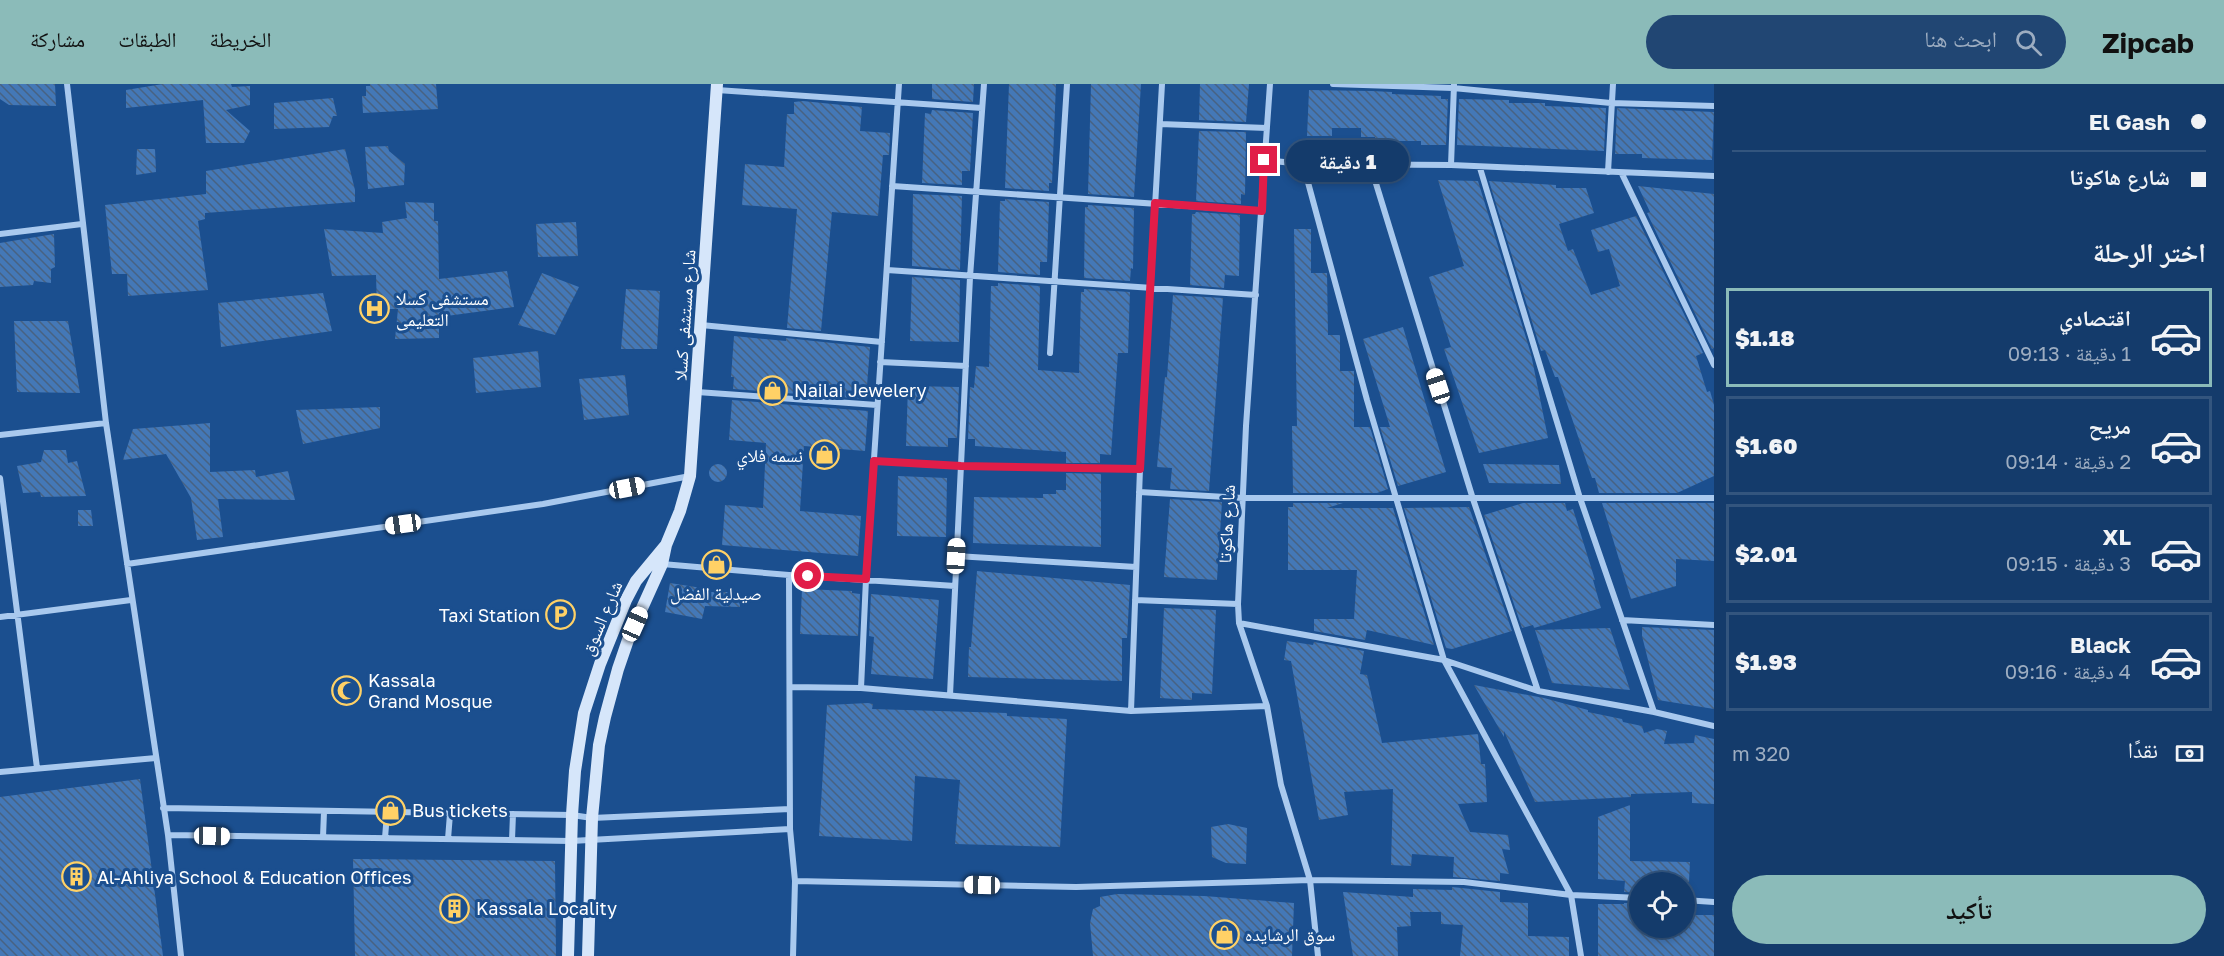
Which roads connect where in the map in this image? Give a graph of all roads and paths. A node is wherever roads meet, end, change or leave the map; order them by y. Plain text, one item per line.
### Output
1 (67, 84) edge
2 (899, 84) edge
3 (984, 84) edge
4 (1067, 84) edge
5 (1162, 84) edge
6 (1270, 84) edge
7 (1333, 84) edge
8 (1612, 84) edge
9 (1453, 86) edge
10 (717, 87) edge
11 (898, 102) junction
12 (1611, 103) junction
13 (1714, 106) edge
14 (982, 108) junction
15 (1160, 124) junction
16 (1267, 128) junction
17 (1264, 160) junction
18 (1303, 164) junction
19 (1370, 164) junction
20 (1451, 165) junction
21 (1480, 168) junction
22 (1608, 172) junction
23 (1622, 174) junction
24 (1714, 176) edge
25 (892, 186) junction
26 (977, 191) junction
27 (1060, 197) junction
28 (1155, 203) junction
29 (1262, 211) junction
30 (82, 224) junction
31 (0, 234) edge
32 (887, 270) junction
33 (970, 277) junction
34 (1054, 282) junction
35 (1149, 288) junction
36 (1256, 296) junction
37 (701, 325) junction
38 (882, 342) junction
39 (1050, 353) dead end
40 (880, 362) junction
41 (1714, 365) edge
42 (966, 366) junction
43 (697, 392) junction
44 (877, 405) junction
45 (106, 423) junction
46 (0, 435) edge
47 (874, 461) junction
48 (961, 466) junction
49 (1140, 469) junction
50 (690, 476) junction
51 (0, 478) edge
52 (1139, 492) junction
53 (1243, 498) junction
54 (1580, 498) junction
55 (1714, 498) edge
56 (1396, 499) junction
57 (1473, 499) junction
58 (666, 545) joint
59 (956, 556) junction
60 (657, 563) junction
61 (127, 564) junction
62 (1136, 567) junction
63 (789, 575) junction
64 (866, 579) junction
65 (954, 586) junction
66 (131, 600) junction
67 (1135, 600) junction
68 (1238, 604) junction
69 (17, 615) junction
70 (0, 617) edge
71 (1622, 620) junction
72 (1239, 623) junction
73 (1714, 625) edge
74 (1444, 660) junction
75 (790, 687) junction
76 (861, 688) junction
77 (1538, 691) junction
78 (950, 695) junction
79 (1267, 706) junction
80 (1131, 711) junction
81 (1654, 712) junction
82 (1714, 726) edge
83 (156, 758) junction
84 (37, 768) junction
85 (0, 772) edge
86 (163, 808) junction
87 (790, 809) junction
88 (324, 812) junction
89 (387, 813) junction
90 (450, 814) junction
91 (513, 814) junction
92 (572, 815) junction
93 (592, 818) junction
94 (790, 829) junction
95 (168, 835) junction
96 (323, 837) junction
97 (385, 838) junction
98 (448, 839) junction
99 (512, 840) junction
100 (591, 840) junction
101 (571, 841) junction
102 (1310, 880) junction
103 (795, 881) junction
104 (1570, 895) junction
105 (1629, 898) edge
106 (1695, 901) edge
107 (1714, 902) edge
108 (181, 956) edge
109 (568, 956) edge
110 (588, 956) edge
111 (793, 956) edge
112 (1318, 956) edge
113 (1581, 956) edge

1 - 30 street
2 - 11 street
3 - 14 street
4 - 27 street
5 - 15 street
6 - 16 street, شارع هاكوتا
7 - 9 street
8 - 12 street
9 - 12 street
9 - 20 street
10 - 11 street
10 - 37 main road, شارع مستشفى كسلا
11 - 14 street
11 - 25 street
12 - 13 street
12 - 22 street
14 - 26 street
15 - 16 street
15 - 28 street
16 - 17 street, شارع هاكوتا
17 - 18 street
17 - 29 street, شارع هاكوتا
18 - 19 street
18 - 56 street
19 - 20 street
19 - 57 street
20 - 21 street
21 - 22 street
21 - 54 street
22 - 23 street
23 - 24 street
23 - 41 street
25 - 26 street
25 - 32 street
26 - 27 street
26 - 33 street
27 - 28 street
27 - 34 street
28 - 29 street
28 - 35 street
29 - 36 street, شارع هاكوتا
30 - 31 street
30 - 45 street
32 - 33 street
32 - 38 street
33 - 34 street
33 - 42 street
34 - 35 street
34 - 39 street
35 - 36 street
35 - 49 street
36 - 53 street, شارع هاكوتا
37 - 38 street
37 - 43 main road, شارع مستشفى كسلا
38 - 40 street
40 - 42 street
40 - 44 street
42 - 48 street
43 - 44 street
43 - 50 main road, شارع مستشفى كسلا
44 - 47 street
45 - 46 street
45 - 61 street
47 - 48 street
47 - 64 street
48 - 49 street
48 - 59 street
49 - 52 street
50 - 58 main road, شارع مستشفى كسلا
50 - 61 street
51 - 69 street
52 - 53 street
52 - 62 street
53 - 56 street
53 - 68 street, شارع هاكوتا
54 - 55 street
54 - 57 street
54 - 71 street
56 - 57 street
56 - 74 street
57 - 77 street
58 - 60 main road, شارع السوق
59 - 62 street
59 - 65 street
60 - 63 street
60 - 92 main road, شارع السوق
60 - 93 main road, شارع السوق
61 - 66 street
62 - 67 street
63 - 64 street
63 - 75 street
64 - 65 street
64 - 76 street
65 - 78 street
66 - 69 street
66 - 83 street
67 - 68 street
67 - 80 street
68 - 72 street, شارع هاكوتا
69 - 70 street
69 - 84 street
71 - 73 street
71 - 81 street
72 - 74 street
72 - 79 street, شارع هاكوتا
74 - 77 street
74 - 104 street
75 - 76 street
75 - 87 street
76 - 78 street
77 - 81 street
78 - 80 street
79 - 80 street
79 - 102 street, شارع هاكوتا
81 - 82 street
83 - 84 street
83 - 86 street
84 - 85 street
86 - 88 street
86 - 95 street
87 - 93 street
87 - 94 street
88 - 89 street
88 - 96 street
89 - 90 street
89 - 97 street
90 - 91 street
90 - 98 street
91 - 92 street
91 - 99 street
92 - 93 street
92 - 101 main road, شارع السوق
93 - 100 main road, شارع السوق
94 - 100 street
94 - 103 street
95 - 96 street
95 - 108 street
96 - 97 street
97 - 98 street
98 - 99 street
99 - 101 street
100 - 101 street
100 - 110 main road, شارع السوق
101 - 109 main road, شارع السوق
102 - 103 street
102 - 104 street
102 - 112 street, شارع هاكوتا
103 - 111 street
104 - 105 street
104 - 113 street
106 - 107 street

